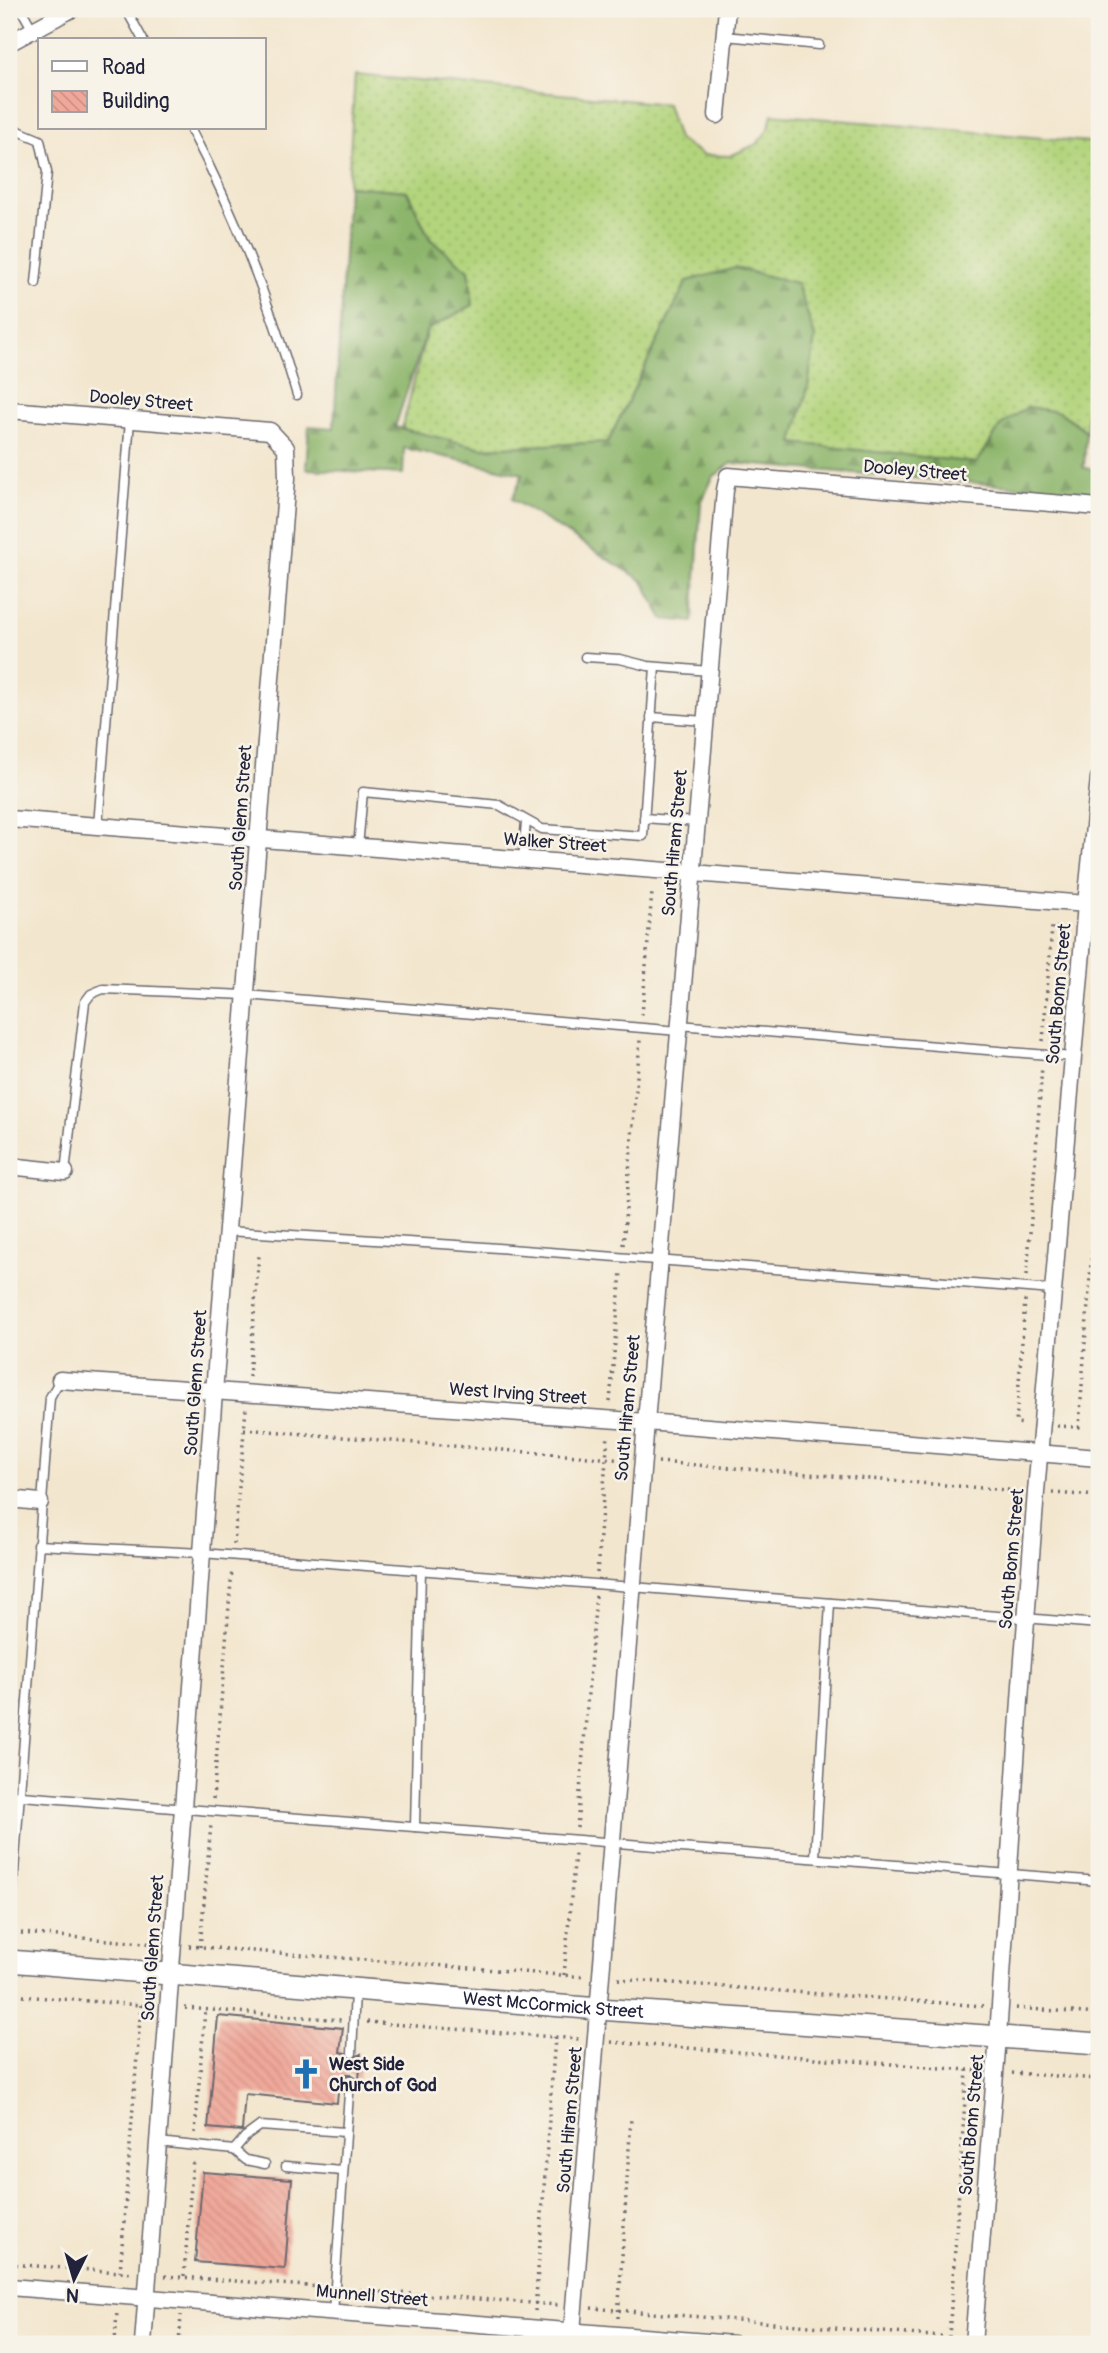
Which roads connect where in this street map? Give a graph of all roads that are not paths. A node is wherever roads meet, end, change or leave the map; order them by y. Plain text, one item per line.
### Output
1 (21, 9) edge
2 (72, 9) edge
3 (126, 9) edge
4 (727, 9) edge
5 (33, 30) junction
6 (724, 36) junction
7 (142, 38) edge
8 (9, 43) edge
9 (819, 44) dead end
10 (717, 115) dead end
11 (9, 127) edge
12 (191, 130) edge
13 (36, 283) dead end
14 (297, 395) dead end
15 (9, 410) edge
16 (130, 420) junction
17 (270, 431) joint
18 (728, 476) joint
19 (1099, 507) edge
20 (585, 656) dead end
21 (655, 667) junction
22 (709, 671) junction
23 (651, 717) junction
24 (705, 721) junction
25 (1099, 778) edge
26 (644, 818) junction
27 (9, 819) edge
28 (526, 821) junction
29 (697, 822) junction
30 (98, 826) junction
31 (259, 839) junction
32 (358, 847) junction
33 (523, 860) junction
34 (692, 873) junction
35 (1093, 904) edge
36 (246, 995) junction
37 (679, 1028) junction
38 (1073, 1057) junction
39 (9, 1166) edge
40 (65, 1172) joint
41 (227, 1231) junction
42 (659, 1261) junction
43 (1053, 1290) junction
44 (60, 1380) joint
45 (214, 1392) junction
46 (646, 1422) junction
47 (1039, 1453) junction
48 (1099, 1458) edge
49 (9, 1499) edge
50 (40, 1502) junction
51 (37, 1545) junction
52 (202, 1553) junction
53 (421, 1570) junction
54 (632, 1587) junction
55 (830, 1603) junction
56 (1026, 1618) junction
57 (1099, 1624) edge
58 (9, 1795) edge
59 (19, 1796) junction
60 (183, 1809) junction
61 (415, 1827) junction
62 (612, 1843) junction
63 (815, 1858) junction
64 (1009, 1874) junction
65 (1099, 1881) edge
66 (9, 1932) edge
67 (9, 1938) edge
68 (9, 1961) edge
69 (170, 1974) junction
70 (355, 1989) junction
71 (598, 2009) junction
72 (998, 2038) junction
73 (1099, 2045) edge
74 (352, 2053) dead end
75 (350, 2080) dead end
76 (345, 2132) junction
77 (158, 2142) junction
78 (234, 2150) junction
79 (265, 2164) dead end
80 (285, 2166) dead end
81 (342, 2171) junction
82 (9, 2287) edge
83 (146, 2298) junction
84 (332, 2313) junction
85 (572, 2338) edge
86 (973, 2342) edge
87 (143, 2344) edge
88 (733, 2344) edge

1 - 5 lane
2 - 5 street
3 - 7 lane
4 - 6 street
5 - 8 street
6 - 9 lane
6 - 10 street
11 - 13 lane
12 - 14 lane
15 - 16 street, Dooley Street
16 - 17 street, Dooley Street
16 - 30 lane
17 - 31 street, South Glenn Street
18 - 19 street, Dooley Street
18 - 22 street, South Hiram Street
20 - 21 lane
21 - 22 lane
21 - 23 lane
22 - 24 street, South Hiram Street
23 - 24 lane
23 - 26 lane
24 - 29 street, South Hiram Street
25 - 35 street, South Bonn Street
26 - 28 lane
26 - 29 lane
27 - 30 street, Walker Street
28 - 32 lane
28 - 33 lane
29 - 34 street, South Hiram Street
30 - 31 street, Walker Street
31 - 32 street, Walker Street
31 - 36 street, South Glenn Street
32 - 33 street, Walker Street
33 - 34 street, Walker Street
34 - 35 street, Walker Street
34 - 37 street, South Hiram Street
35 - 38 street, South Bonn Street
36 - 37 lane
36 - 40 lane
36 - 41 street, South Glenn Street
37 - 38 lane
37 - 42 street, South Hiram Street
38 - 43 street, South Bonn Street
39 - 40 street
41 - 42 lane
41 - 45 street, South Glenn Street
42 - 43 lane
42 - 46 street, South Hiram Street
43 - 47 street, South Bonn Street
44 - 45 street, West Irving Street
44 - 50 lane
45 - 46 street, West Irving Street
45 - 52 street, South Glenn Street
46 - 47 street, West Irving Street
46 - 54 street, South Hiram Street
47 - 48 street, West Irving Street
47 - 56 street, South Bonn Street
49 - 50 street
50 - 51 lane
51 - 52 lane
51 - 59 lane
52 - 53 lane
52 - 60 street, South Glenn Street
53 - 54 lane
53 - 61 lane
54 - 55 lane
54 - 62 street, South Hiram Street
55 - 56 lane
55 - 63 lane
56 - 57 lane
56 - 64 street, South Bonn Street
58 - 59 lane
59 - 60 lane
59 - 66 lane
60 - 61 lane
60 - 69 street, South Glenn Street
61 - 62 lane
62 - 63 lane
62 - 71 street, South Hiram Street
63 - 64 lane
64 - 65 lane
64 - 72 street, South Bonn Street
66 - 67 lane
68 - 69 street, West McCormick Street
69 - 70 street, West McCormick Street
69 - 77 street, South Glenn Street
70 - 71 street, West McCormick Street
70 - 74 lane
71 - 72 street, West McCormick Street
71 - 85 street, South Hiram Street
72 - 73 street, West McCormick Street
72 - 86 street, South Bonn Street
75 - 76 lane
76 - 78 lane
76 - 81 lane
77 - 78 lane
77 - 83 street, South Glenn Street
78 - 79 lane
80 - 81 lane
81 - 84 lane
82 - 83 street, Munnell Street
83 - 84 street, Munnell Street
83 - 87 street, South Glenn Street
84 - 85 street, Munnell Street
85 - 88 street, Munnell Street

